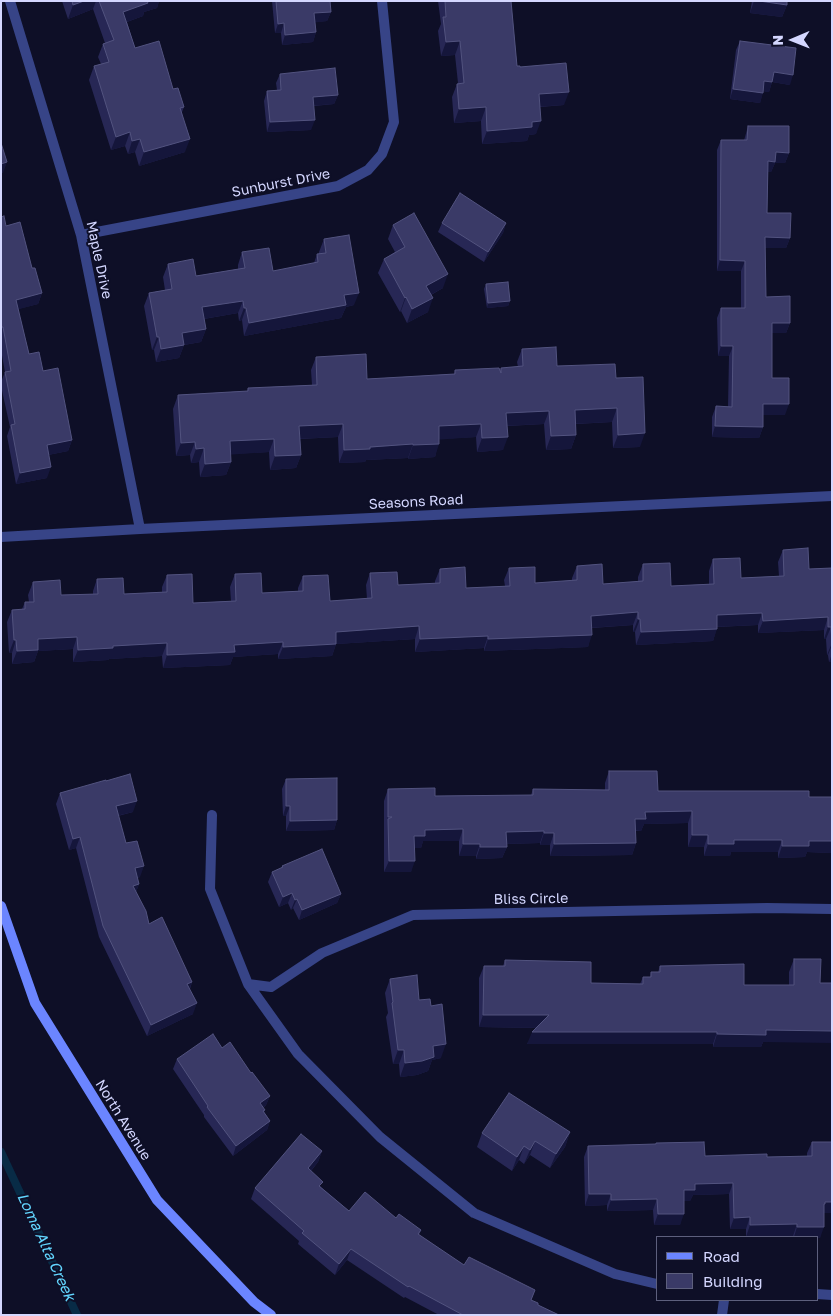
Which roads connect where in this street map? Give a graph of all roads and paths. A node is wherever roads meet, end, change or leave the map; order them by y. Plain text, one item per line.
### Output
1 (10, 1) edge
2 (382, 1) edge
3 (81, 235) junction
4 (832, 496) edge
5 (140, 529) junction
6 (1, 537) edge
7 (212, 815) dead end
8 (1, 906) edge
9 (832, 909) edge
10 (248, 984) junction
11 (656, 1284) edge
12 (818, 1294) edge
13 (832, 1294) edge
14 (724, 1301) edge
15 (271, 1315) edge
16 (722, 1315) edge

1 - 3 street, Maple Drive
2 - 3 street, Sunburst Drive
3 - 5 street, Maple Drive
4 - 5 street, Seasons Road
5 - 6 street, Seasons Road
7 - 10 street
8 - 15 main road, North Avenue
9 - 10 street, Bliss Circle
10 - 11 street
12 - 13 street
14 - 16 street

